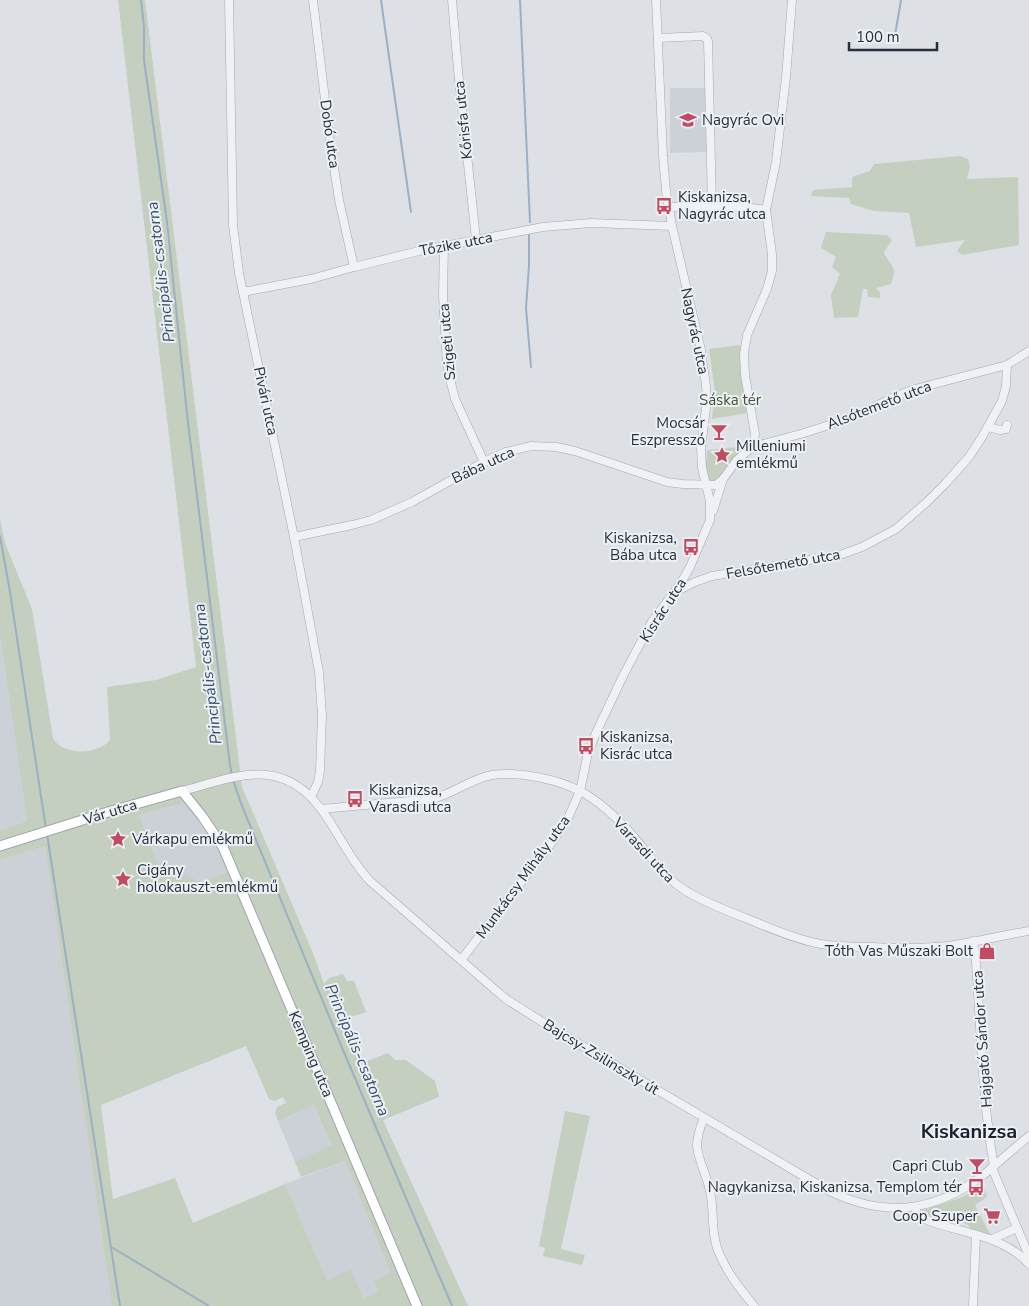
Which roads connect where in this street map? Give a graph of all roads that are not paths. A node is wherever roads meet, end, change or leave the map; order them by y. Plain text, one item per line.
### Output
1 (229, 0) edge
2 (313, 0) edge
3 (452, 0) edge
4 (656, 0) edge
5 (792, 0) edge
6 (658, 38) junction
7 (712, 205) junction
8 (669, 207) junction
9 (766, 210) junction
10 (672, 226) junction
11 (476, 239) junction
12 (444, 246) junction
13 (354, 267) junction
14 (243, 292) junction
15 (1029, 351) edge
16 (1007, 365) junction
17 (1007, 425) dead end
18 (988, 427) junction
19 (752, 447) junction
20 (484, 462) junction
21 (723, 479) junction
22 (706, 485) junction
23 (710, 520) junction
24 (294, 537) junction
25 (673, 593) junction
26 (222, 780) joint
27 (182, 791) junction
28 (580, 791) junction
29 (311, 797) junction
30 (321, 809) junction
31 (0, 846) edge
32 (1029, 931) edge
33 (973, 941) junction
34 (461, 960) junction
35 (704, 1118) junction
36 (1029, 1136) edge
37 (993, 1167) junction
38 (915, 1207) junction
39 (1017, 1228) junction
40 (976, 1235) junction
41 (992, 1240) junction
42 (1029, 1256) edge
43 (1029, 1264) edge
44 (417, 1306) edge
45 (754, 1306) edge
46 (973, 1306) edge

1 - 14 street, Pivári utca
2 - 13 street, Dobó utca
3 - 11 street, Kőrisfa utca
4 - 6 street, Nagyrác utca
5 - 9 street
6 - 7 street
6 - 8 street, Nagyrác utca
7 - 8 street
7 - 9 street
8 - 10 street, Nagyrác utca
9 - 19 street
10 - 11 street, Tőzike utca
10 - 22 street, Nagyrác utca
11 - 12 street, Tőzike utca
12 - 13 street, Tőzike utca
12 - 20 street, Szigeti utca
13 - 14 street, Tőzike utca
14 - 24 street, Pivári utca
15 - 16 street, Alsótemető utca
16 - 18 street, Felsőtemető utca
16 - 19 street, Alsótemető utca
17 - 18 street
18 - 25 street, Felsőtemető utca
19 - 21 street
20 - 22 street, Bába utca
20 - 24 street, Bába utca
21 - 22 street
21 - 23 street
22 - 23 street, Kisrác utca
23 - 25 street, Kisrác utca
24 - 29 street, Pivári utca
25 - 28 street, Kisrác utca
26 - 27 street, Vár utca
26 - 29 street, Bajcsy-Zsilinszky út
27 - 31 main road, Vár utca
27 - 44 main road, Kemping utca
28 - 30 street, Varasdi utca
28 - 33 street, Varasdi utca
28 - 34 street, Munkácsy Mihály utca
29 - 30 street, Bajcsy-Zsilinszky út
30 - 34 street, Bajcsy-Zsilinszky út
32 - 33 street, Varasdi utca
33 - 37 street, Hajgató Sándor utca
34 - 35 street, Bajcsy-Zsilinszky út
35 - 38 street, Bajcsy-Zsilinszky út
35 - 45 street
36 - 37 street, Bajcsy-Zsilinszky út
37 - 38 street, Bajcsy-Zsilinszky út
37 - 39 street, Hajgató Sándor utca
38 - 40 street
39 - 41 street
39 - 42 street, Hajgató Sándor utca
40 - 41 street
40 - 46 street
41 - 43 street

